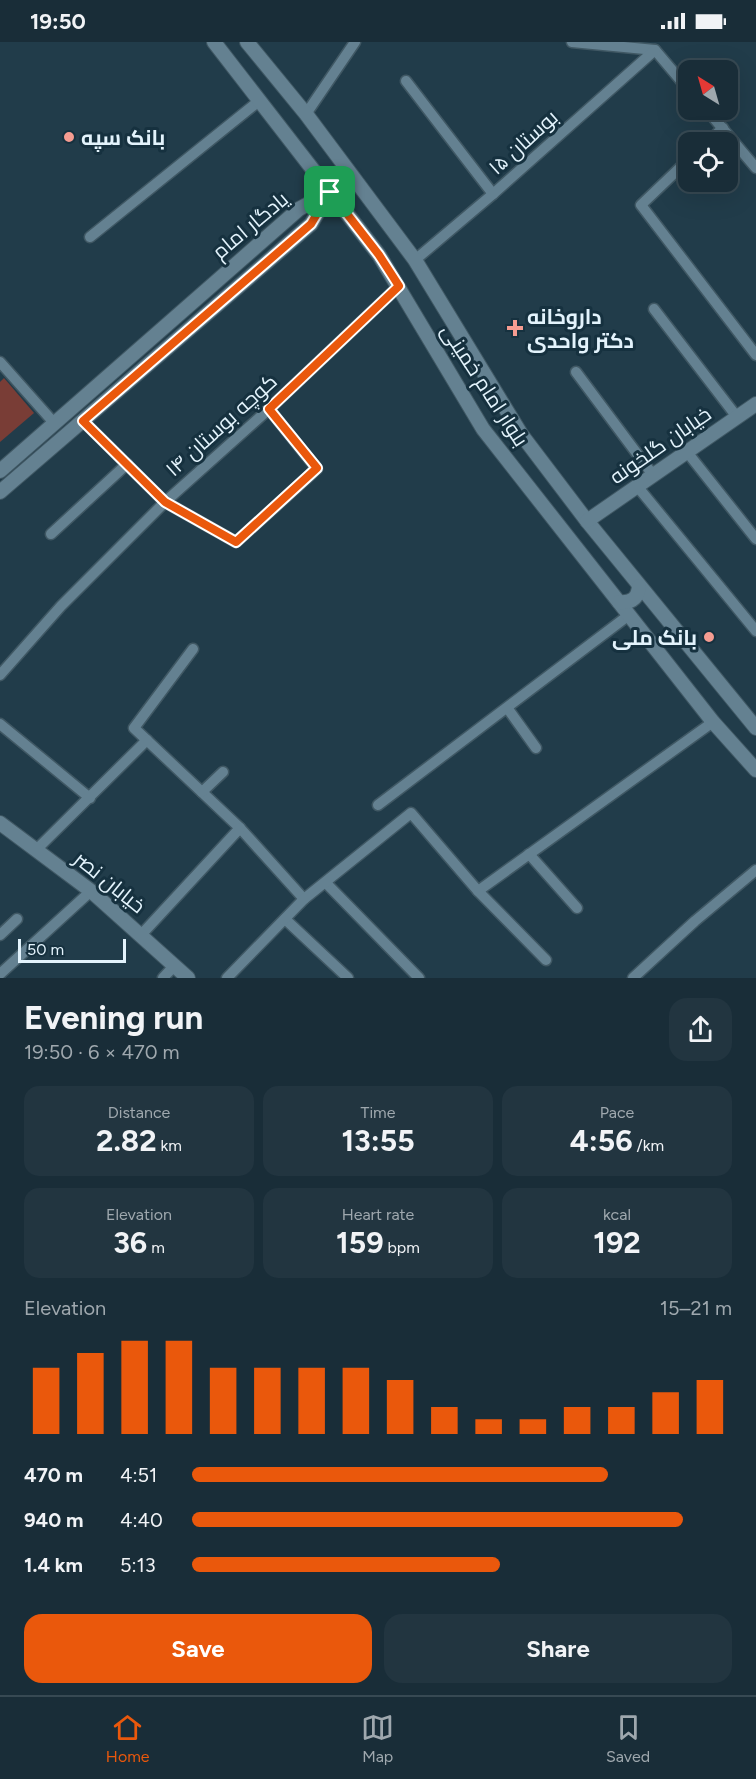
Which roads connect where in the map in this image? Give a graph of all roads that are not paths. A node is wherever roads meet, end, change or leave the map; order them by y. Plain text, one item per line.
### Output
1 (214, 42) edge
2 (247, 42) edge
3 (355, 42) edge
4 (572, 42) edge
5 (655, 50) junction
6 (678, 77) edge
7 (406, 81) dead end
8 (259, 101) junction
9 (306, 114) junction
10 (716, 120) edge
11 (723, 128) junction
12 (719, 132) edge
13 (756, 168) edge
14 (678, 170) edge
15 (330, 192) junction
16 (493, 194) junction
17 (90, 237) dead end
18 (415, 260) junction
19 (399, 286) junction
20 (654, 309) dead end
21 (756, 355) edge
22 (0, 362) edge
23 (576, 372) dead end
24 (756, 404) edge
25 (269, 409) junction
26 (737, 417) junction
27 (83, 421) junction
28 (55, 424) junction
29 (687, 452) junction
30 (127, 465) junction
31 (0, 471) edge
32 (653, 475) junction
33 (637, 486) junction
34 (0, 492) edge
35 (165, 502) junction
36 (587, 521) junction
37 (51, 534) dead end
38 (756, 539) edge
39 (639, 585) junction
40 (619, 602) junction
41 (629, 615) junction
42 (756, 631) edge
43 (681, 637) junction
44 (193, 649) dead end
45 (659, 653) junction
46 (0, 675) edge
47 (508, 709) junction
48 (713, 722) junction
49 (754, 723) edge
50 (0, 724) edge
51 (147, 740) junction
52 (536, 748) dead end
53 (756, 770) edge
54 (224, 771) dead end
55 (202, 792) junction
56 (90, 798) junction
57 (378, 805) dead end
58 (0, 824) edge
59 (240, 828) junction
60 (36, 850) junction
61 (529, 855) junction
62 (756, 870) edge
63 (326, 883) junction
64 (92, 891) junction
65 (478, 891) junction
66 (304, 899) junction
67 (577, 908) dead end
68 (285, 918) junction
69 (17, 919) dead end
70 (0, 934) edge
71 (141, 935) junction
72 (546, 960) dead end
73 (175, 965) junction
74 (0, 974) edge
75 (163, 978) edge
76 (188, 978) edge
77 (227, 978) edge
78 (348, 978) edge
79 (419, 978) edge
80 (633, 978) edge

1 - 8 street, بلوار امام خمینی
2 - 9 street, بلوار امام خمینی
3 - 9 street
4 - 5 street
5 - 6 street
5 - 16 street, بوستان ۱۵
7 - 16 street
8 - 15 street, بلوار امام خمینی
8 - 17 street
9 - 18 street, بلوار امام خمینی
10 - 11 street
11 - 12 street
11 - 13 street
14 - 21 street
15 - 19 street, بلوار امام خمینی
15 - 27 street, یادگار امام
15 - 28 street, یادگار امام
16 - 18 street, بوستان ۱۵
18 - 36 street, بلوار امام خمینی
19 - 25 street, کوچه بوستان ۱۴
19 - 40 street, بلوار امام خمینی
20 - 26 street
22 - 28 street
23 - 32 street
24 - 26 street, خیابان گلخونه
25 - 35 street, کوچه بوستان ۱۴
25 - 35 street
26 - 29 street, خیابان گلخونه
27 - 30 street
27 - 34 street, یادگار امام
28 - 31 street, یادگار امام
29 - 32 street, خیابان گلخونه
29 - 38 street
30 - 35 street
30 - 37 street
32 - 33 street, خیابان گلخونه
33 - 36 street, خیابان گلخونه
33 - 42 street
35 - 46 street, کوچه بوستان ۱۴
36 - 39 street, بلوار امام خمینی
39 - 40 street
39 - 43 street, بلوار امام خمینی
40 - 41 street, بلوار امام خمینی
41 - 45 street, بلوار امام خمینی
41 - 47 street
43 - 45 street
43 - 49 street, بلوار امام خمینی
44 - 51 street
45 - 48 street, بلوار امام خمینی
47 - 52 street
47 - 57 street
48 - 53 street, بلوار امام خمینی
48 - 61 street
50 - 56 street
51 - 55 street
51 - 56 street
54 - 55 street
55 - 59 street
56 - 60 street
58 - 60 street, خیابان نصر
59 - 66 street
59 - 71 street
60 - 64 street, خیابان نصر
61 - 65 street
61 - 67 street
62 - 80 street
63 - 65 street
63 - 66 street
63 - 79 street
64 - 71 street, خیابان نصر
64 - 74 street
65 - 72 street
66 - 68 street
68 - 77 street
68 - 78 street
69 - 70 street
71 - 73 street, خیابان نصر
73 - 75 street
73 - 76 street, خیابان نصر

